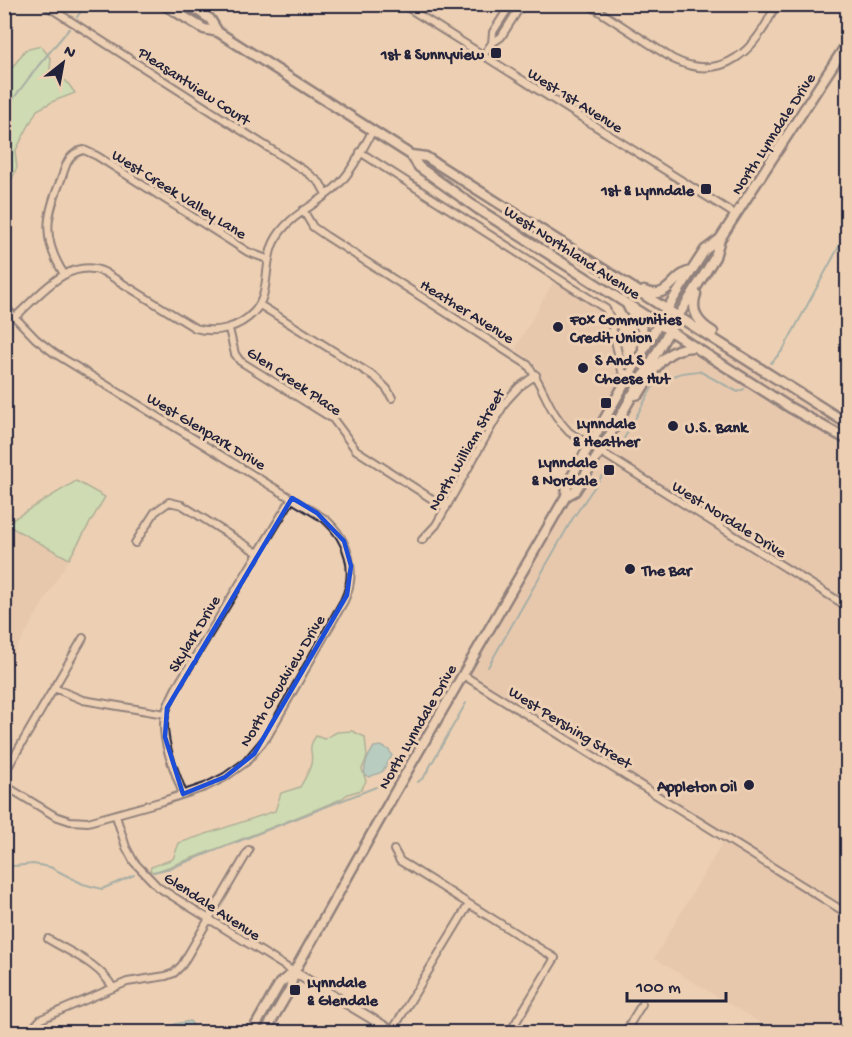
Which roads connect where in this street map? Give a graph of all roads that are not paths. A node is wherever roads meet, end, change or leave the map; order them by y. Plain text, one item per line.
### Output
1 (44, 4) edge
2 (163, 4) edge
3 (188, 4) edge
4 (402, 4) edge
5 (511, 4) edge
6 (522, 4) edge
7 (588, 4) edge
8 (776, 4) edge
9 (218, 32) junction
10 (848, 42) edge
11 (492, 43) junction
12 (483, 56) junction
13 (373, 130) junction
14 (360, 152) junction
15 (411, 155) junction
16 (326, 194) junction
17 (303, 210) junction
18 (736, 215) junction
19 (720, 240) junction
20 (267, 259) junction
21 (692, 271) junction
22 (64, 274) junction
23 (631, 286) junction
24 (696, 287) junction
25 (607, 291) junction
26 (627, 304) junction
27 (260, 305) junction
28 (600, 305) junction
29 (4, 306) edge
30 (667, 309) junction
31 (15, 317) junction
32 (678, 317) junction
33 (658, 323) junction
34 (229, 329) junction
35 (669, 331) junction
36 (694, 347) junction
37 (643, 350) junction
38 (747, 361) junction
39 (536, 375) junction
40 (628, 375) junction
41 (631, 396) junction
42 (392, 398) dead end
43 (848, 424) edge
44 (848, 440) edge
45 (589, 445) junction
46 (600, 452) junction
47 (566, 496) junction
48 (292, 498) junction
49 (446, 508) junction
50 (422, 540) dead end
51 (135, 543) dead end
52 (258, 553) junction
53 (344, 601) joint
54 (848, 607) edge
55 (83, 638) dead end
56 (463, 675) junction
57 (54, 688) junction
58 (165, 714) junction
59 (4, 774) edge
60 (4, 785) edge
61 (183, 794) junction
62 (116, 816) junction
63 (249, 850) dead end
64 (394, 850) dead end
65 (469, 904) junction
66 (848, 914) edge
67 (209, 920) junction
68 (48, 939) dead end
69 (294, 972) junction
70 (114, 988) junction
71 (642, 1004) dead end
72 (4, 1030) edge
73 (9, 1032) edge
74 (28, 1032) edge
75 (252, 1032) edge
76 (265, 1032) edge
77 (393, 1032) edge
78 (510, 1032) edge
79 (625, 1032) edge

1 - 16 street, Pleasantview Court
2 - 9 main road, West Northland Avenue
3 - 9 main road, West Northland Avenue
4 - 12 street, West 1st Avenue
5 - 11 street
6 - 11 street
7 - 8 street
9 - 13 main road, West Northland Avenue
10 - 18 main road, North Lynndale Drive
11 - 12 street
12 - 18 street, West 1st Avenue
13 - 14 street
13 - 15 main road, West Northland Avenue
14 - 16 street
14 - 28 street
15 - 23 main road, West Northland Avenue
15 - 25 main road, West Northland Avenue
16 - 17 street
17 - 20 street
17 - 39 street, Heather Avenue
18 - 19 main road, North Lynndale Drive
19 - 21 main road, North Lynndale Drive
19 - 24 main road, North Lynndale Drive
20 - 22 street, West Creek Valley Lane
20 - 27 street
21 - 23 main road
21 - 30 main road, North Lynndale Drive
22 - 31 street
22 - 34 street
23 - 30 main road, West Northland Avenue
24 - 32 main road, North Lynndale Drive
24 - 38 main road
25 - 26 main road, West Northland Avenue
25 - 28 street
26 - 33 main road, West Northland Avenue
26 - 37 main road
27 - 34 street
27 - 42 street
28 - 40 street
29 - 31 street, West Glenpark Drive
30 - 32 main road, West Northland Avenue
30 - 33 main road, North Lynndale Drive
31 - 48 street, West Glenpark Drive
32 - 35 main road, North Lynndale Drive
32 - 38 main road, West Northland Avenue
33 - 35 main road, West Northland Avenue
33 - 37 main road, North Lynndale Drive
34 - 49 street, Glen Creek Place
35 - 36 main road, West Northland Avenue
35 - 41 main road, North Lynndale Drive
36 - 41 main road
36 - 44 main road, West Northland Avenue
37 - 40 main road, North Lynndale Drive
38 - 43 main road, West Northland Avenue
39 - 45 street, Heather Avenue
39 - 49 street, North William Street
40 - 45 main road, North Lynndale Drive
41 - 46 main road, North Lynndale Drive
45 - 46 street, Heather Avenue
45 - 47 main road, North Lynndale Drive
46 - 47 main road, North Lynndale Drive
46 - 54 street, West Nordale Drive
47 - 56 main road, North Lynndale Drive
48 - 52 street, Skylark Drive
48 - 53 street, West Glenpark Drive
49 - 50 street, North William Street
51 - 52 street
52 - 58 street, Skylark Drive
53 - 61 street, North Cloudview Drive
55 - 57 street
56 - 66 street, West Pershing Street
56 - 69 main road, North Lynndale Drive
57 - 58 street
57 - 59 street
58 - 61 street, Skylark Drive
60 - 62 street, North Cloudview Drive
61 - 62 street, North Cloudview Drive
62 - 67 street, Glendale Avenue
63 - 67 street
64 - 65 street
65 - 77 street
65 - 78 street
67 - 69 street, Glendale Avenue
67 - 70 street
68 - 70 street
69 - 75 main road, North Lynndale Drive
69 - 76 main road, North Lynndale Drive
69 - 77 street
70 - 74 street
71 - 79 street
72 - 73 street

